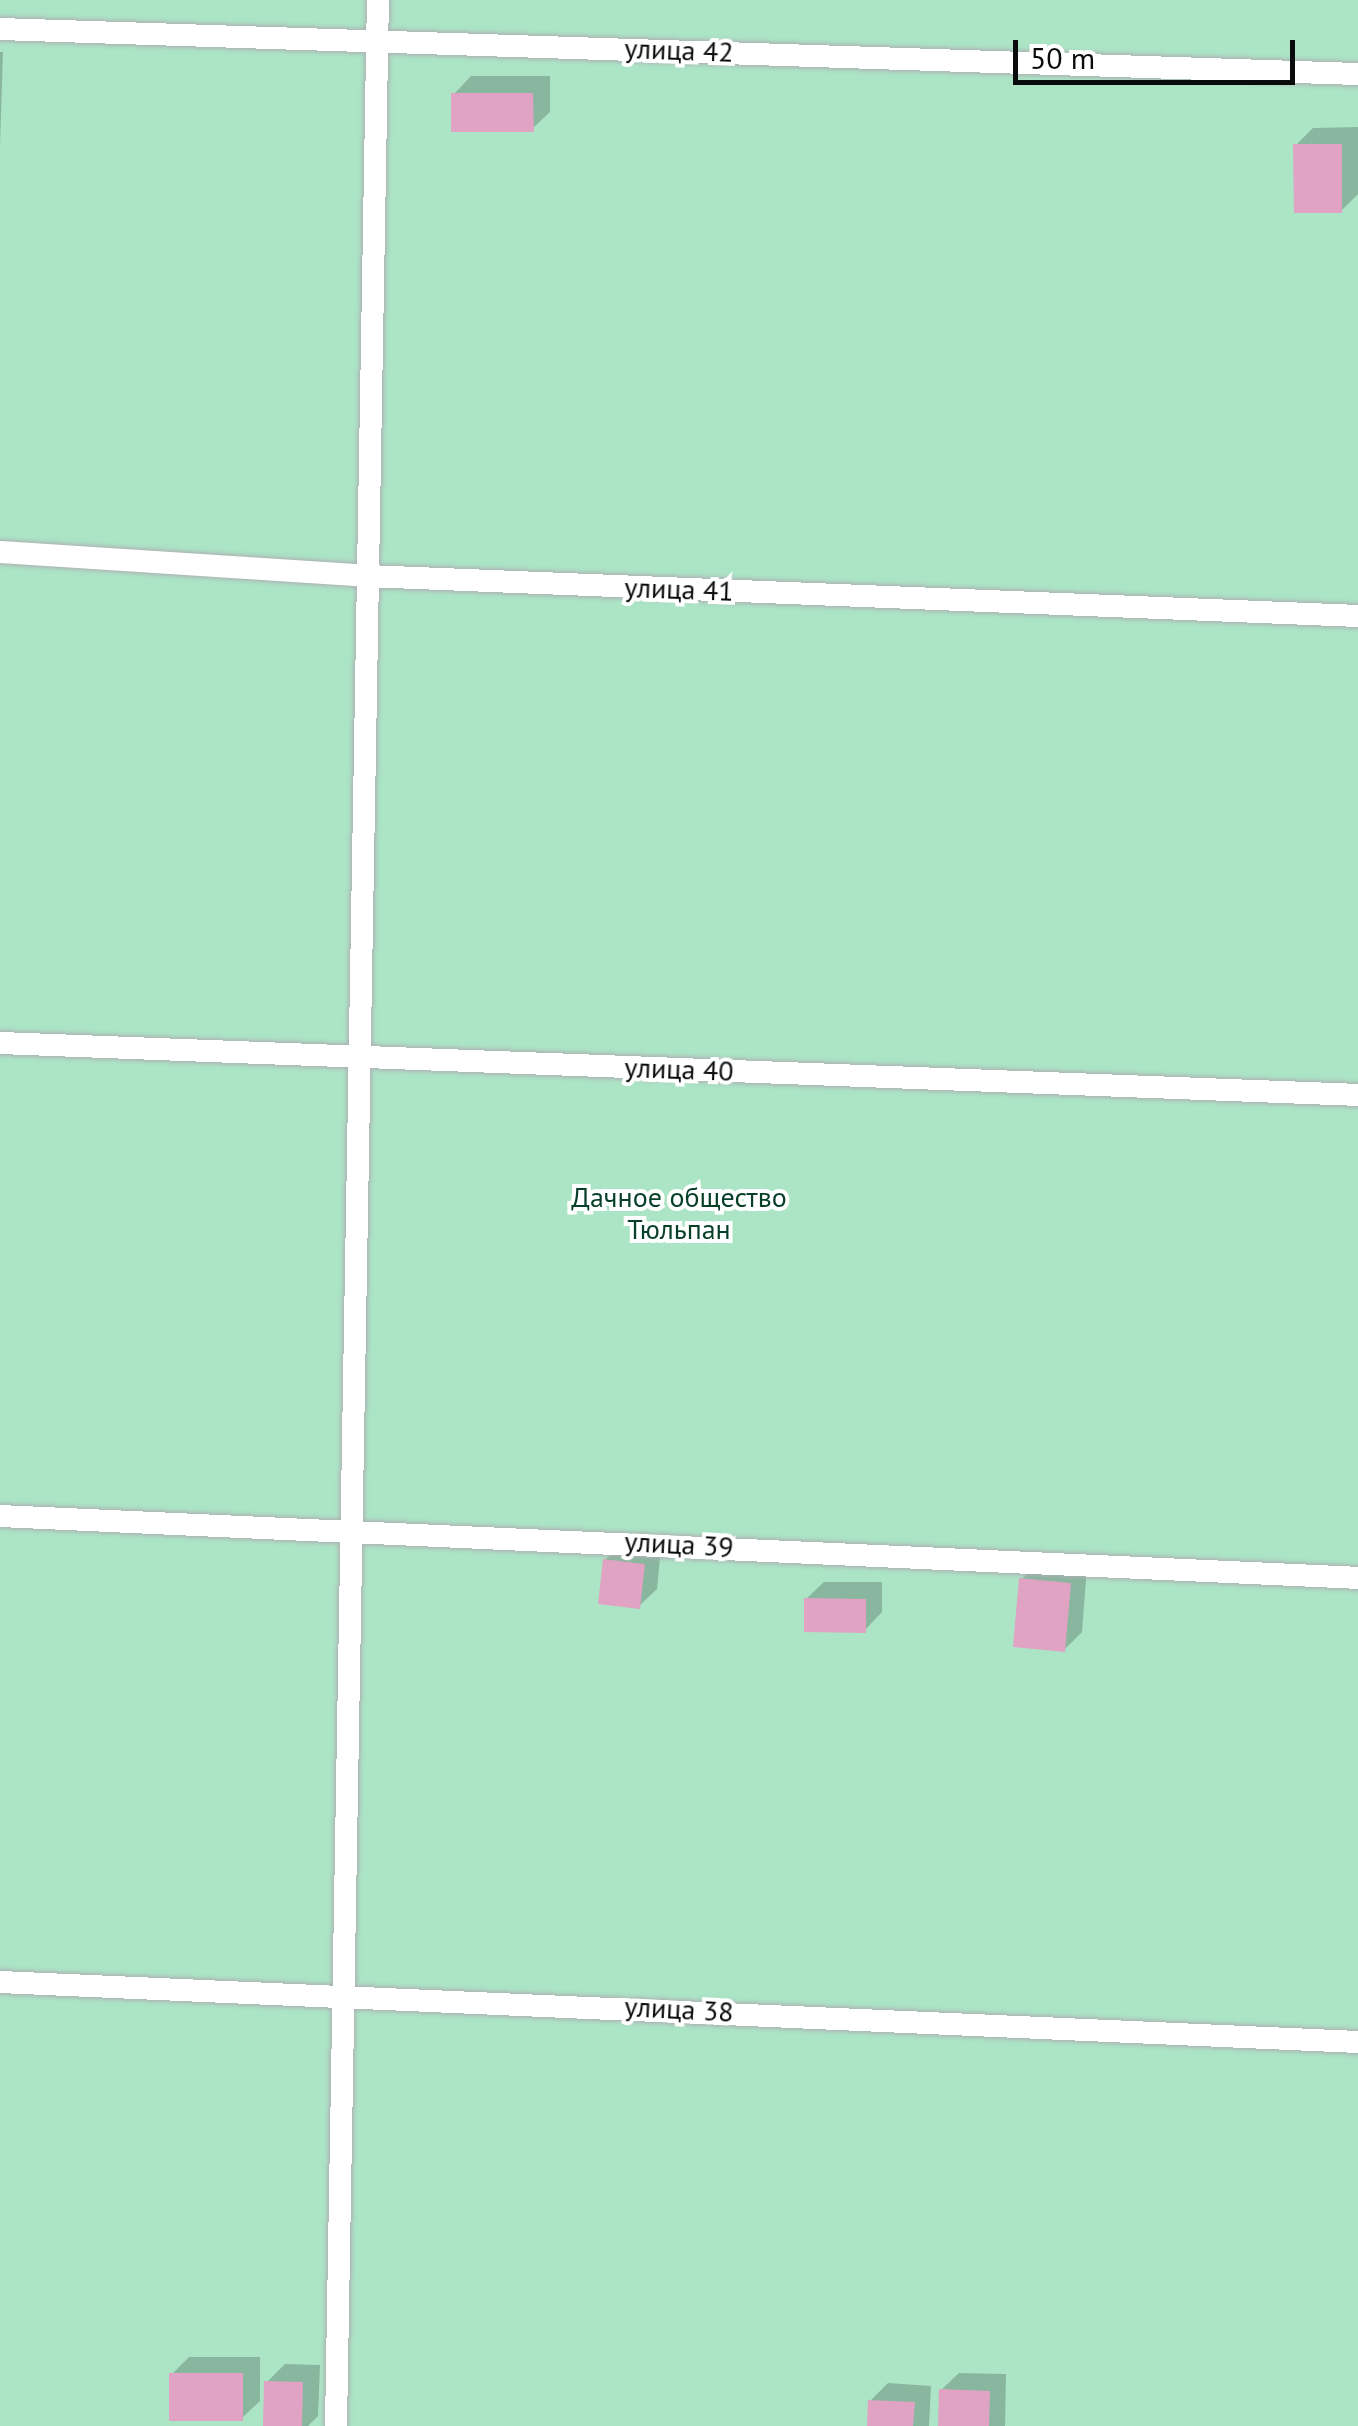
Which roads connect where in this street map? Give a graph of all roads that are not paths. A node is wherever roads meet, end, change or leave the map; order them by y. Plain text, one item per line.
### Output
1 (378, 0) edge
2 (0, 30) edge
3 (377, 40) junction
4 (1358, 74) edge
5 (0, 552) edge
6 (368, 576) junction
7 (1358, 616) edge
8 (0, 1043) edge
9 (360, 1057) junction
10 (1358, 1095) edge
11 (0, 1516) edge
12 (352, 1528) junction
13 (1358, 1578) edge
14 (0, 1982) edge
15 (344, 1993) junction
16 (1358, 2042) edge
17 (336, 2426) edge

1 - 3 lane
2 - 3 lane, улица 42
3 - 4 lane, улица 42
3 - 6 lane
5 - 6 lane, улица 41
6 - 7 lane, улица 41
6 - 9 lane
8 - 9 lane, улица 40
9 - 10 lane, улица 40
9 - 12 lane
11 - 12 lane, улица 39
12 - 13 lane, улица 39
12 - 15 lane
14 - 15 lane, улица 38
15 - 16 lane, улица 38
15 - 17 lane

